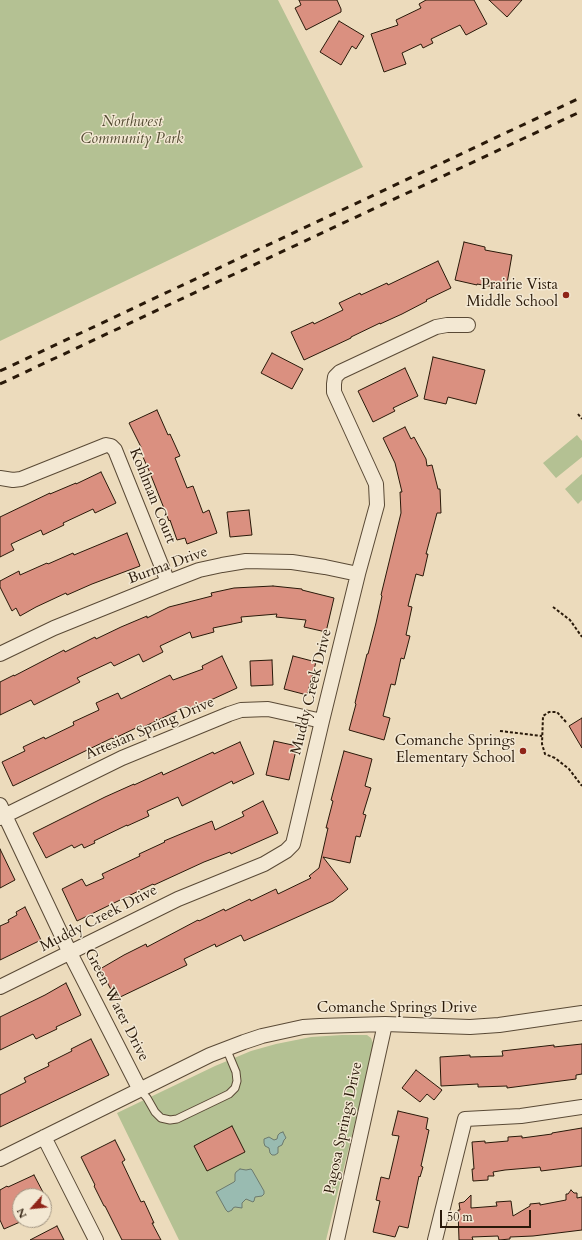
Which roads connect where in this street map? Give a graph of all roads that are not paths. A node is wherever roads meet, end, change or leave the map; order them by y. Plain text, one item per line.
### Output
1 (468, 325) dead end
2 (0, 478) edge
3 (358, 574) junction
4 (168, 582) junction
5 (0, 654) edge
6 (322, 721) junction
7 (2, 813) edge
8 (70, 953) junction
9 (0, 987) edge
10 (582, 1013) edge
11 (385, 1024) junction
12 (226, 1048) junction
13 (140, 1090) junction
14 (582, 1107) edge
15 (44, 1137) junction
16 (0, 1159) edge
17 (96, 1240) edge
18 (337, 1240) edge
19 (435, 1240) edge

1 - 3 street, Muddy Creek Drive
2 - 4 street, Kohlman Court
3 - 4 street, Burma Drive
3 - 6 street, Muddy Creek Drive
4 - 5 street, Burma Drive
6 - 7 street, Artesian Spring Drive
6 - 8 street, Muddy Creek Drive
7 - 8 street, Green Water Drive
8 - 9 street, Muddy Creek Drive
8 - 13 street, Green Water Drive
10 - 11 street, Comanche Springs Drive
11 - 12 street, Comanche Springs Drive
11 - 18 street, Pagosa Springs Drive
12 - 13 street, Comanche Springs Drive
12 - 13 lane
13 - 15 street, Comanche Springs Drive
14 - 19 street
15 - 16 street, Comanche Springs Drive
15 - 17 street

